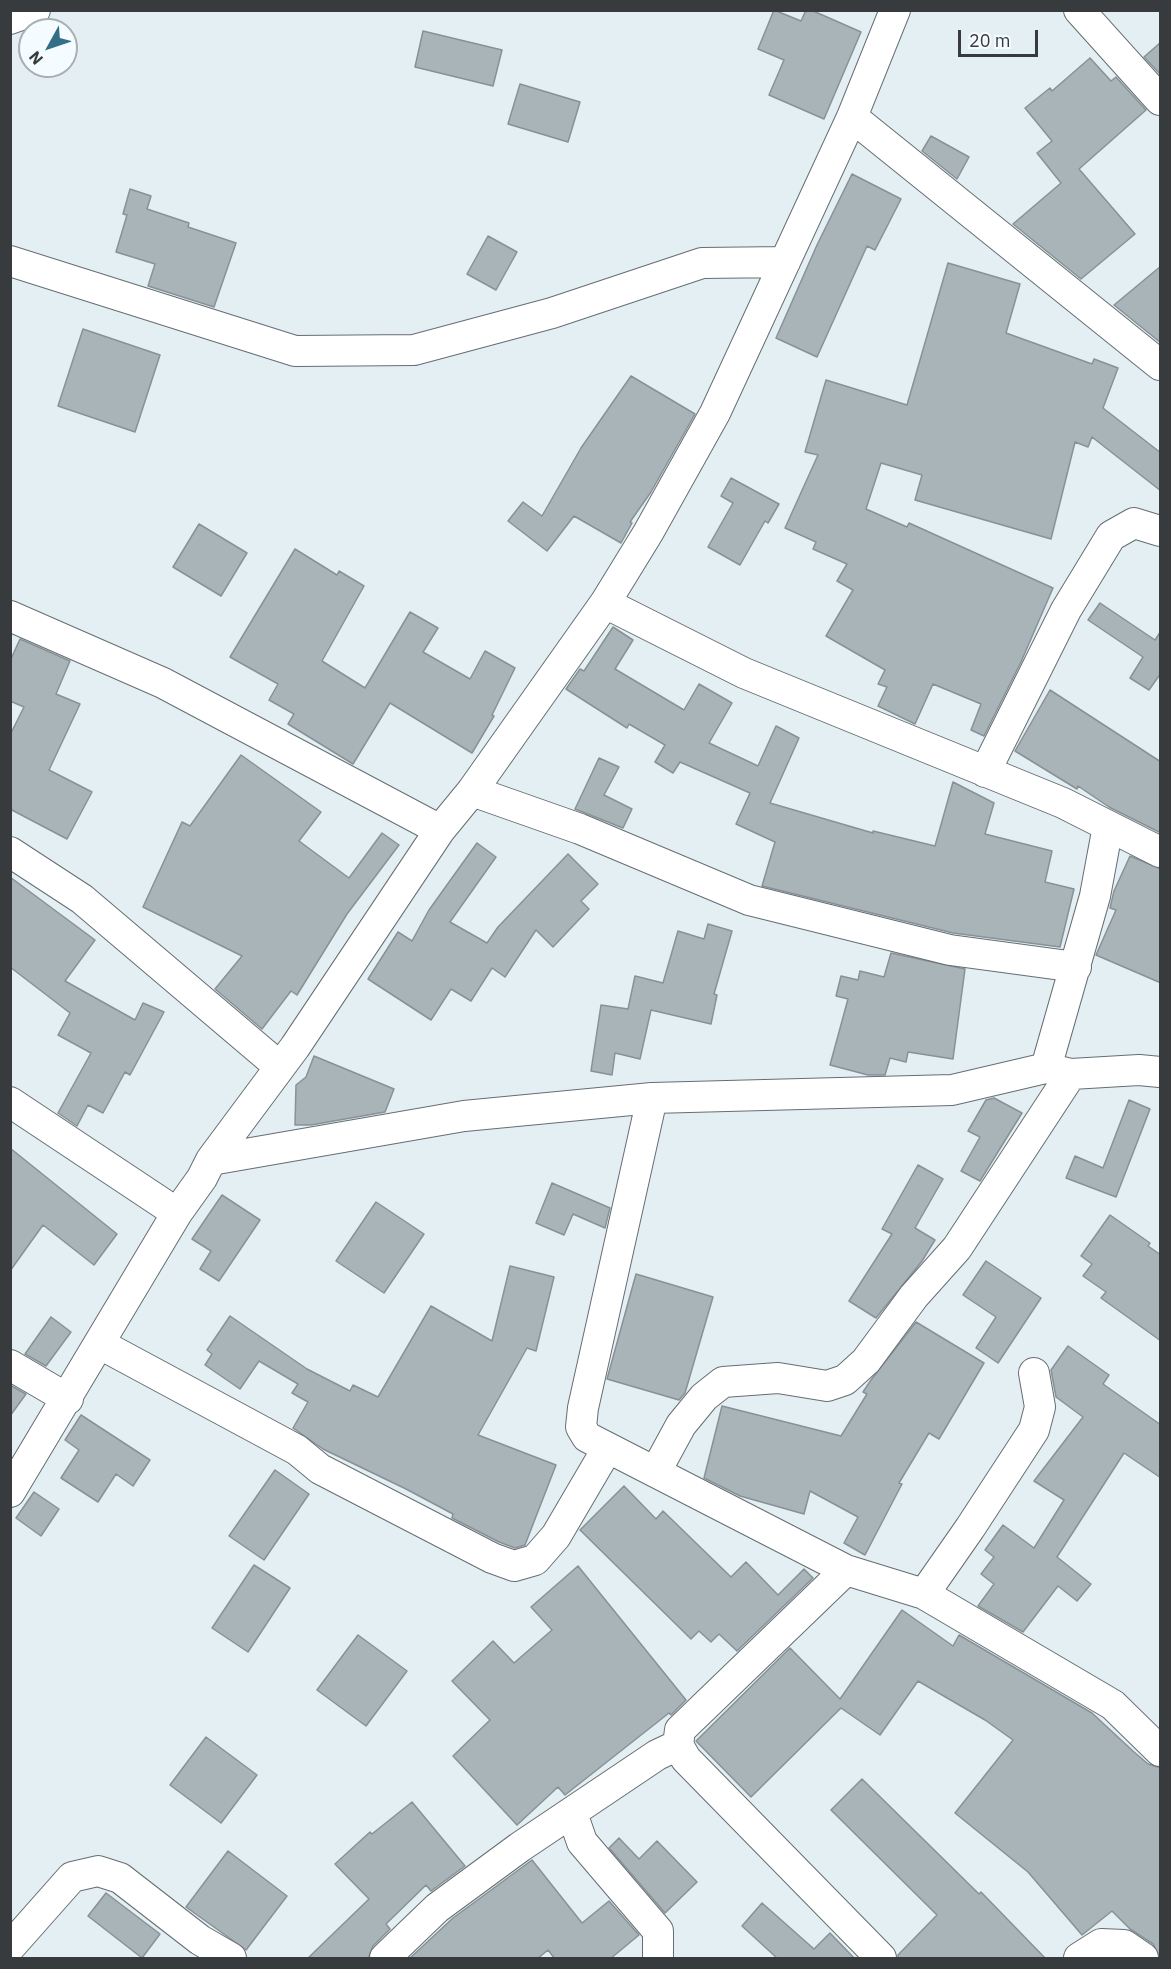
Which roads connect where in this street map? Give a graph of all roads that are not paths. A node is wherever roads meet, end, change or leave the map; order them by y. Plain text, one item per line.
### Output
1 (35, 10) edge
2 (895, 10) edge
3 (1079, 10) edge
4 (10, 19) edge
5 (1161, 100) edge
6 (852, 117) junction
7 (10, 261) edge
8 (785, 262) junction
9 (1161, 365) edge
10 (1161, 531) edge
11 (605, 603) junction
12 (10, 616) edge
13 (985, 772) junction
14 (472, 791) junction
15 (1108, 826) junction
16 (440, 830) junction
17 (10, 852) edge
18 (1161, 852) edge
19 (1076, 967) junction
20 (280, 1067) junction
21 (1059, 1071) junction
22 (1161, 1072) edge
23 (652, 1098) junction
24 (10, 1102) edge
25 (211, 1160) junction
26 (177, 1213) junction
27 (100, 1344) junction
28 (10, 1365) edge
29 (1034, 1374) dead end
30 (68, 1399) junction
31 (607, 1449) junction
32 (656, 1471) junction
33 (10, 1492) edge
34 (846, 1570) junction
35 (924, 1594) junction
36 (678, 1745) junction
37 (1161, 1751) edge
38 (572, 1813) junction
39 (10, 1947) edge
40 (231, 1959) edge
41 (385, 1959) edge
42 (658, 1959) edge
43 (881, 1959) edge
44 (1079, 1959) edge
45 (1143, 1959) edge

1 - 4 street
2 - 6 street
3 - 5 street
6 - 8 street
6 - 9 street
7 - 8 street
8 - 11 street
10 - 13 street
11 - 13 street
11 - 14 street
12 - 16 street
13 - 15 street
14 - 16 street
14 - 19 street
15 - 18 street
15 - 19 street
16 - 20 street
17 - 20 street
19 - 21 street
20 - 25 street
21 - 22 street
21 - 23 street
21 - 32 street
23 - 25 street
23 - 31 street
24 - 26 street
25 - 26 street
26 - 27 street
27 - 30 street
27 - 31 street
28 - 30 street
29 - 35 street
30 - 33 street
31 - 32 street
32 - 34 street
34 - 35 street
34 - 36 street
35 - 37 street
36 - 38 street
36 - 43 street
38 - 41 street
38 - 42 street
39 - 40 street
44 - 45 street

